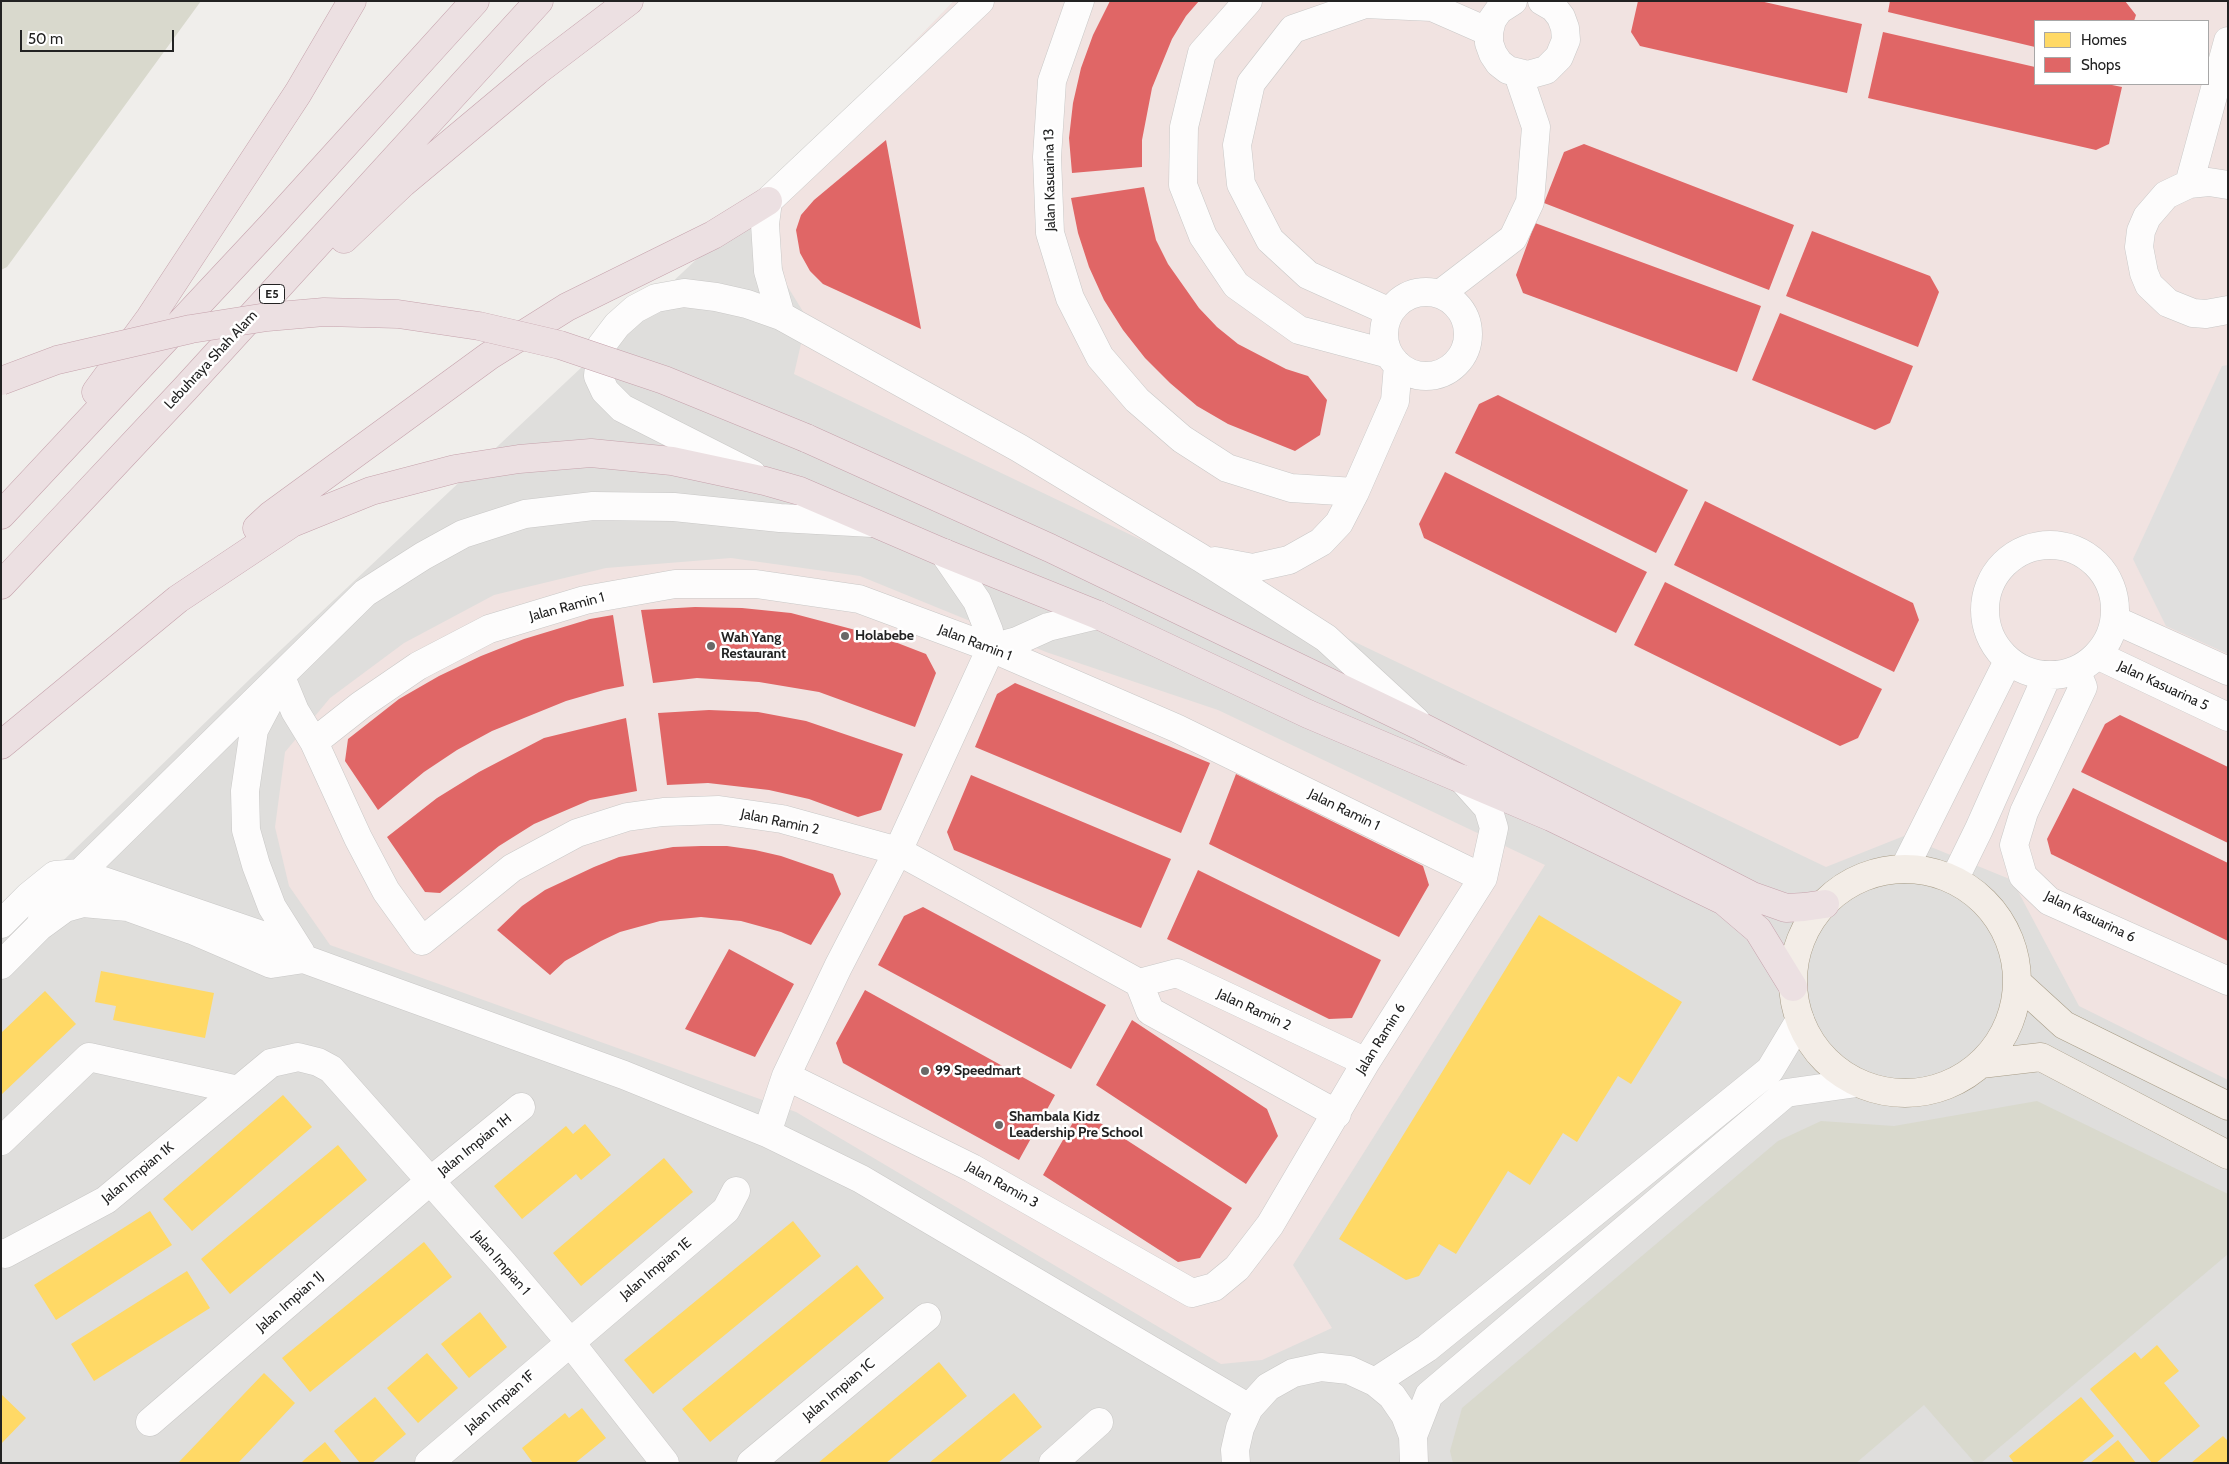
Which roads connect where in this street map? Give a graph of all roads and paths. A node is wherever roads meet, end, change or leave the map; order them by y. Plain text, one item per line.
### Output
1 (352, 1) edge
2 (475, 1) edge
3 (539, 1) edge
4 (629, 1) edge
5 (980, 1) edge
6 (1085, 1) edge
7 (1248, 1) edge
8 (1514, 1) edge
9 (1552, 5) edge
10 (1075, 13) edge
11 (1489, 32) junction
12 (2228, 41) edge
13 (1518, 74) junction
14 (2189, 184) junction
15 (2228, 185) edge
16 (768, 201) junction
17 (1440, 294) junction
18 (2228, 310) edge
19 (1390, 312) junction
20 (781, 316) junction
21 (1393, 360) junction
22 (1, 381) edge
23 (185, 389) junction
24 (765, 480) junction
25 (33, 481) junction
26 (1355, 492) junction
27 (1, 515) edge
28 (872, 523) junction
29 (944, 553) junction
30 (1201, 558) junction
31 (1, 585) edge
32 (178, 599) junction
33 (1098, 615) junction
34 (2115, 620) junction
35 (991, 648) junction
36 (2008, 661) junction
37 (2087, 663) junction
38 (2228, 672) edge
39 (281, 676) junction
40 (2047, 676) junction
41 (2228, 717) edge
42 (1422, 727) junction
43 (314, 742) junction
44 (1, 745) edge
45 (1462, 779) junction
46 (898, 852) junction
47 (1904, 869) junction
48 (80, 873) junction
49 (1483, 878) junction
50 (1954, 880) junction
51 (1825, 904) junction
52 (1, 924) edge
53 (39, 927) junction
54 (304, 958) junction
55 (1, 965) edge
56 (2228, 981) edge
57 (1139, 983) junction
58 (2018, 983) junction
59 (1793, 987) junction
60 (1800, 1020) junction
61 (1366, 1062) junction
62 (1981, 1064) junction
63 (331, 1069) joint
64 (786, 1076) junction
65 (1857, 1083) junction
66 (238, 1090) junction
67 (2228, 1106) edge
68 (521, 1107) dead end
69 (1337, 1114) junction
70 (766, 1133) junction
71 (1, 1141) edge
72 (2228, 1155) edge
73 (429, 1182) junction
74 (736, 1191) dead end
75 (1, 1254) edge
76 (1214, 1287) joint
77 (927, 1317) dead end
78 (570, 1342) junction
79 (1375, 1382) junction
80 (1249, 1408) junction
81 (150, 1422) dead end
82 (1099, 1422) dead end
83 (1413, 1450) edge
84 (429, 1463) edge
85 (665, 1463) edge
86 (751, 1463) edge
87 (1053, 1463) edge
88 (1236, 1463) edge

1 - 25 highway
2 - 25 highway
3 - 23 highway, Lebuhraya Shah Alam / E5
4 - 23 highway
5 - 16 street
6 - 10 street, Jalan Kasuarina 13
7 - 21 street
8 - 11 street
9 - 13 street
10 - 26 street, Jalan Kasuarina 13
11 - 13 street
11 - 19 street
12 - 14 street
13 - 17 street
14 - 15 street
14 - 18 street
16 - 20 street
16 - 32 highway
17 - 19 street
17 - 21 street
19 - 21 street
20 - 24 street
20 - 30 street
21 - 26 street
22 - 42 highway, bridge
23 - 31 highway, Lebuhraya Shah Alam / E5
24 - 28 highway
24 - 32 highway
25 - 27 highway
26 - 30 street
28 - 29 highway
28 - 39 street
29 - 33 highway
29 - 35 street
30 - 42 street
32 - 44 highway
33 - 35 street
33 - 45 highway
34 - 36 street
34 - 37 street
34 - 38 street
35 - 43 street, Jalan Ramin 1
35 - 46 street
35 - 49 street, Jalan Ramin 1
36 - 40 street
36 - 47 street
37 - 40 street
37 - 41 street, Jalan Kasuarina 5
37 - 56 street, Jalan Kasuarina 6
39 - 43 street
39 - 48 street
39 - 54 street
40 - 50 street
42 - 51 highway
43 - 46 street, Jalan Ramin 2
45 - 49 street, Jalan Ramin 6
45 - 59 highway
46 - 57 street, Jalan Ramin 2
46 - 64 street
47 - 50 main road
47 - 51 main road
48 - 52 street
48 - 53 street
48 - 54 street
49 - 61 street, Jalan Ramin 6
50 - 58 main road
51 - 59 main road
53 - 54 street
53 - 55 street
54 - 70 street
57 - 61 street, Jalan Ramin 2
57 - 69 street
58 - 62 main road
58 - 67 main road
59 - 60 main road
60 - 65 main road
60 - 79 street
61 - 69 street, Jalan Ramin 6
62 - 65 main road
62 - 72 main road
63 - 66 street, Jalan Impian 1K
63 - 73 street, Jalan Impian 1
64 - 70 street
64 - 76 street, Jalan Ramin 3
65 - 83 street
66 - 71 street
66 - 75 street, Jalan Impian 1K
68 - 73 street, Jalan Impian 1H
69 - 76 street, Jalan Ramin 6
70 - 80 street
73 - 78 street, Jalan Impian 1
73 - 81 street, Jalan Impian 1J
74 - 78 street, Jalan Impian 1E
77 - 86 street, Jalan Impian 1C
78 - 84 street, Jalan Impian 1F
78 - 85 street, Jalan Impian 1
79 - 80 street
79 - 83 street
80 - 88 street
82 - 87 street

